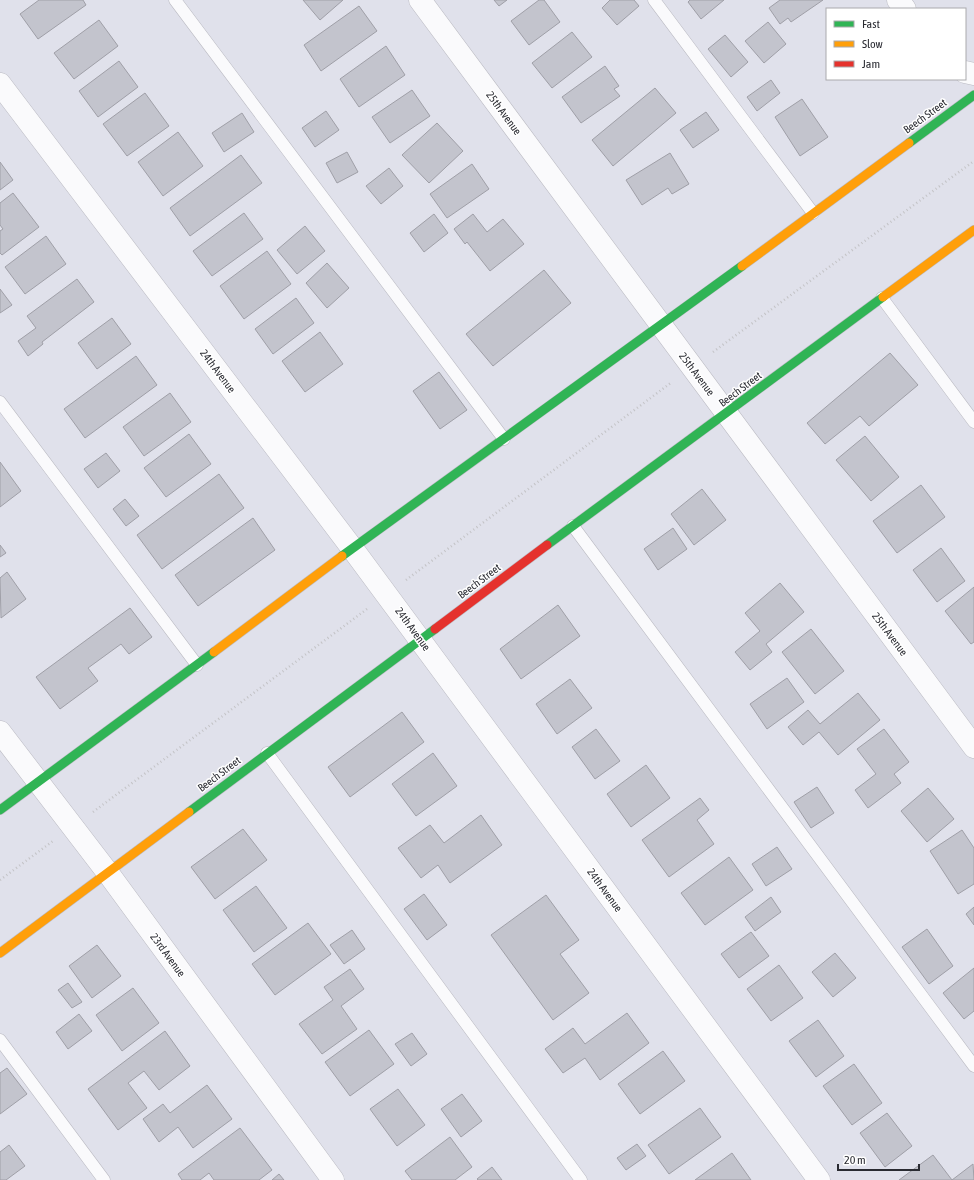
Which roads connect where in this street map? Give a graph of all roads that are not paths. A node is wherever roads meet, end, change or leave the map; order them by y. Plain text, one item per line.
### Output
1 (174, 0) edge
2 (420, 0) edge
3 (654, 0) edge
4 (898, 0) edge
5 (904, 8) edge
6 (0, 84) edge
7 (974, 95) edge
8 (812, 213) junction
9 (974, 230) edge
10 (882, 298) junction
11 (661, 326) junction
12 (0, 402) edge
13 (727, 414) junction
14 (974, 422) edge
15 (504, 439) junction
16 (573, 526) junction
17 (352, 548) junction
18 (420, 640) junction
19 (197, 665) junction
20 (0, 732) edge
21 (974, 747) edge
22 (267, 753) junction
23 (38, 781) junction
24 (0, 810) edge
25 (108, 873) junction
26 (0, 953) edge
27 (0, 1040) edge
28 (974, 1066) edge
29 (104, 1180) edge
30 (333, 1180) edge
31 (581, 1180) edge
32 (819, 1180) edge

1 - 15 lane
2 - 11 street, 25th Avenue
3 - 8 lane
4 - 5 street
6 - 17 street, 24th Avenue
7 - 8 street, Beech Street
8 - 11 street, Beech Street
9 - 10 street, Beech Street
10 - 13 street, Beech Street
10 - 14 lane
11 - 13 street, 25th Avenue
11 - 15 street, Beech Street
12 - 19 lane
13 - 16 street, Beech Street
13 - 21 street, 25th Avenue
15 - 17 street, Beech Street
16 - 18 street, Beech Street
16 - 28 lane
17 - 18 street, 24th Avenue
17 - 19 street, Beech Street
18 - 22 street, Beech Street
18 - 32 street, 24th Avenue
19 - 23 street, Beech Street
20 - 23 street, 23rd Avenue
22 - 25 street, Beech Street
22 - 31 lane
23 - 24 street, Beech Street
23 - 25 street, 23rd Avenue
25 - 26 street, Beech Street
25 - 30 street, 23rd Avenue
27 - 29 lane

